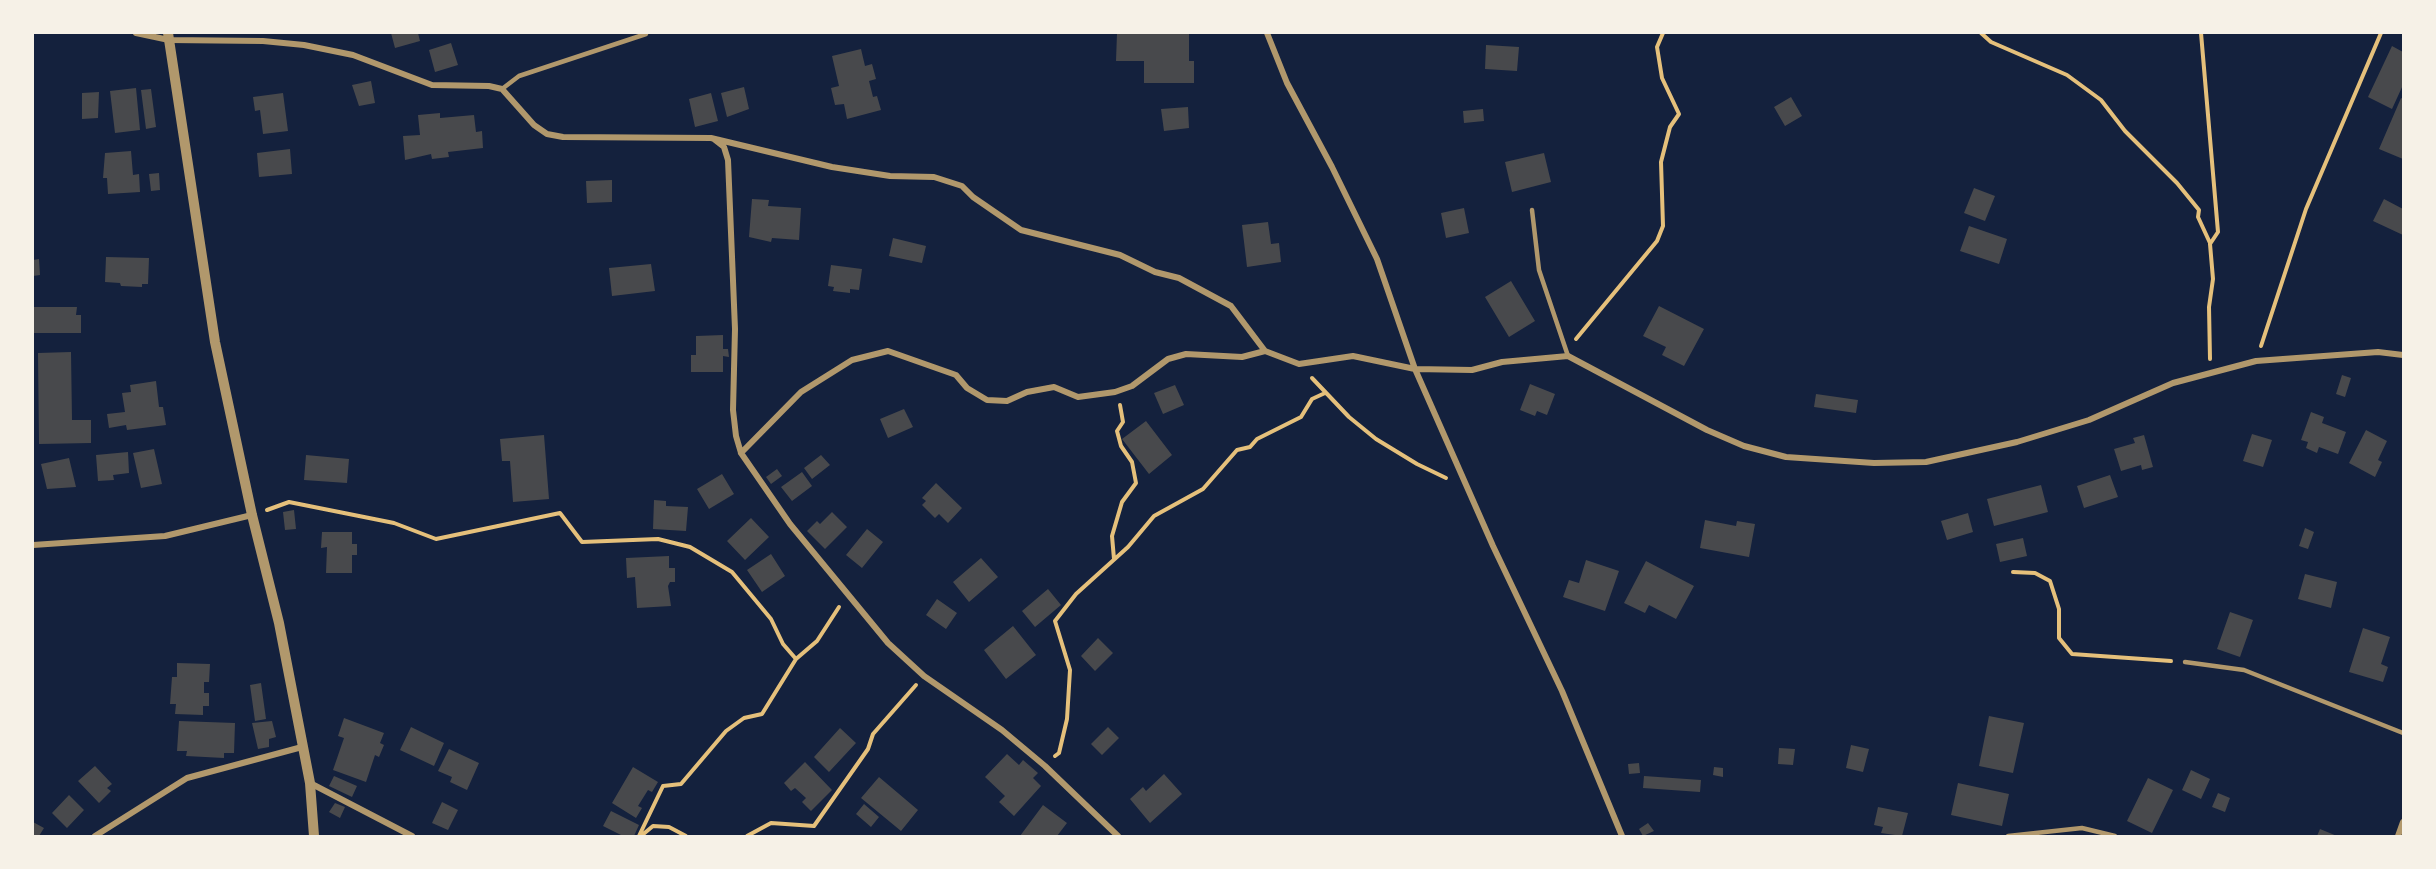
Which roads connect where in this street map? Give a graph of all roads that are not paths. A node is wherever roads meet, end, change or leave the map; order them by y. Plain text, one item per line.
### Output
1 (136, 33) edge
2 (1267, 33) edge
3 (646, 34) edge
4 (168, 37) edge
5 (502, 89) junction
6 (711, 138) junction
7 (1532, 210) dead end
8 (1265, 351) junction
9 (2403, 355) edge
10 (1568, 356) junction
11 (1415, 369) junction
12 (741, 453) junction
13 (252, 515) junction
14 (33, 545) edge
15 (2185, 662) road end
16 (2403, 733) edge
17 (302, 747) junction
18 (309, 783) junction
19 (2403, 822) edge
20 (94, 836) edge
21 (314, 836) edge
22 (412, 836) edge
23 (1118, 836) edge
24 (1622, 836) edge
25 (2008, 836) edge
26 (2115, 836) edge
27 (2398, 836) edge

1 - 4 street
2 - 11 street
3 - 5 lane
4 - 5 street
4 - 13 street
5 - 6 street
6 - 8 street
6 - 12 street
7 - 10 lane
8 - 11 street
8 - 12 street
9 - 10 street
10 - 11 street
11 - 24 street
12 - 23 street
13 - 14 street
13 - 17 street
15 - 16 lane
17 - 18 street
17 - 20 street
18 - 21 street
18 - 22 street
19 - 27 street
25 - 26 lane

